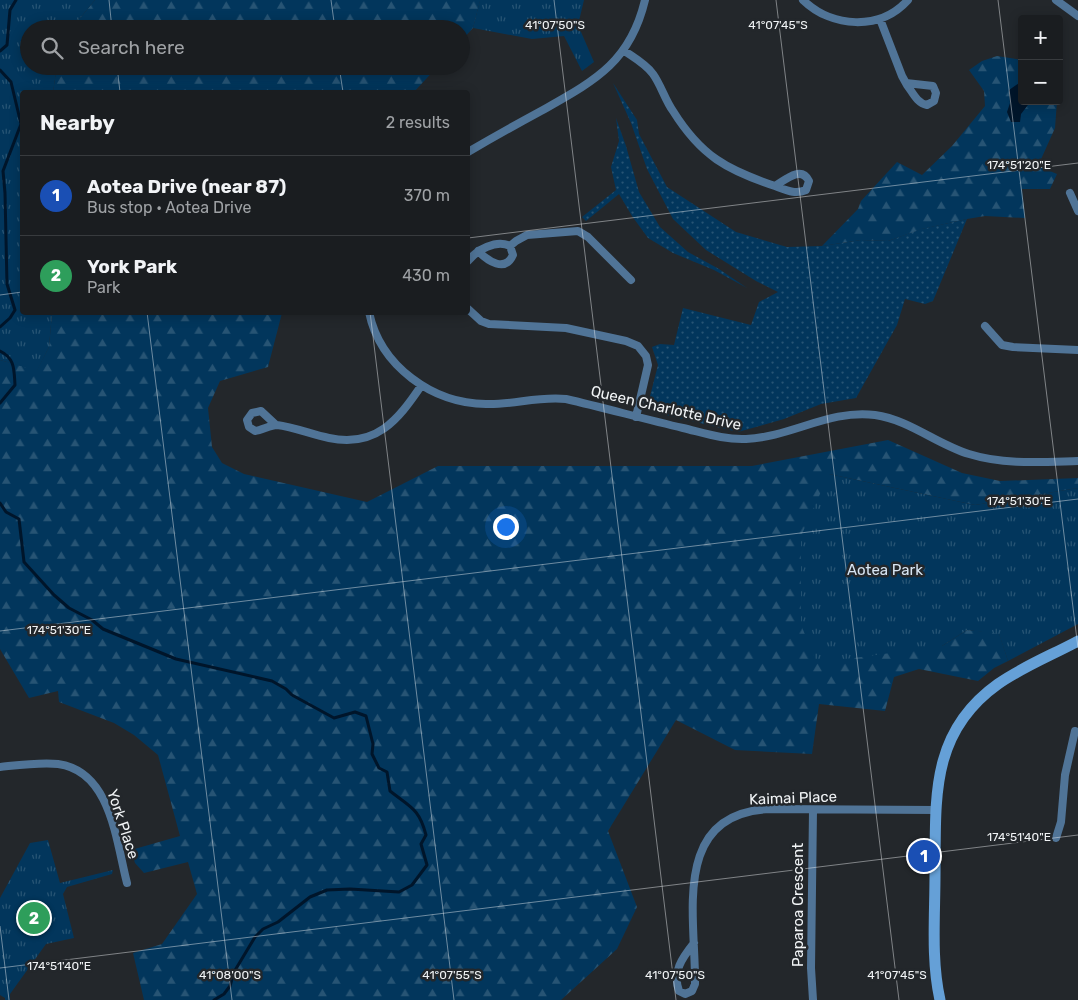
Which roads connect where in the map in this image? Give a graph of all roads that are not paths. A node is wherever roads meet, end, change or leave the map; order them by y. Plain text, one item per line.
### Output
1 (645, 0) edge
2 (803, 0) edge
3 (908, 0) edge
4 (1056, 0) edge
5 (1078, 16) edge
6 (880, 18) junction
7 (623, 50) junction
8 (906, 82) dead end
9 (470, 151) edge
10 (775, 186) dead end
11 (1070, 194) dead end
12 (1078, 211) edge
13 (510, 246) junction
14 (478, 251) junction
15 (470, 259) edge
16 (632, 280) dead end
17 (470, 311) edge
18 (370, 315) edge
19 (985, 326) dead end
20 (1078, 350) edge
21 (421, 386) junction
22 (636, 417) junction
23 (276, 425) dead end
24 (1078, 461) edge
25 (1078, 641) edge
26 (1075, 731) dead end
27 (0, 767) edge
28 (812, 810) junction
29 (936, 810) junction
30 (1056, 838) dead end
31 (127, 883) dead end
32 (694, 943) junction
33 (812, 1000) edge
34 (940, 1000) edge

1 - 7 street
2 - 6 street
3 - 6 street
4 - 5 street
6 - 8 street
7 - 9 street
7 - 10 street
11 - 12 street
13 - 14 street
13 - 14 street
13 - 16 street
14 - 15 street
17 - 22 street
18 - 21 street, Queen Charlotte Drive
19 - 20 street
21 - 22 street, Queen Charlotte Drive
21 - 23 street
22 - 24 street, Queen Charlotte Drive
25 - 29 street
26 - 30 street
27 - 31 street, York Place
28 - 29 street, Kaimai Place
28 - 32 street, Kaimai Place
28 - 33 street, Paparoa Crescent
29 - 34 street
32 - 32 street, Kaimai Place

